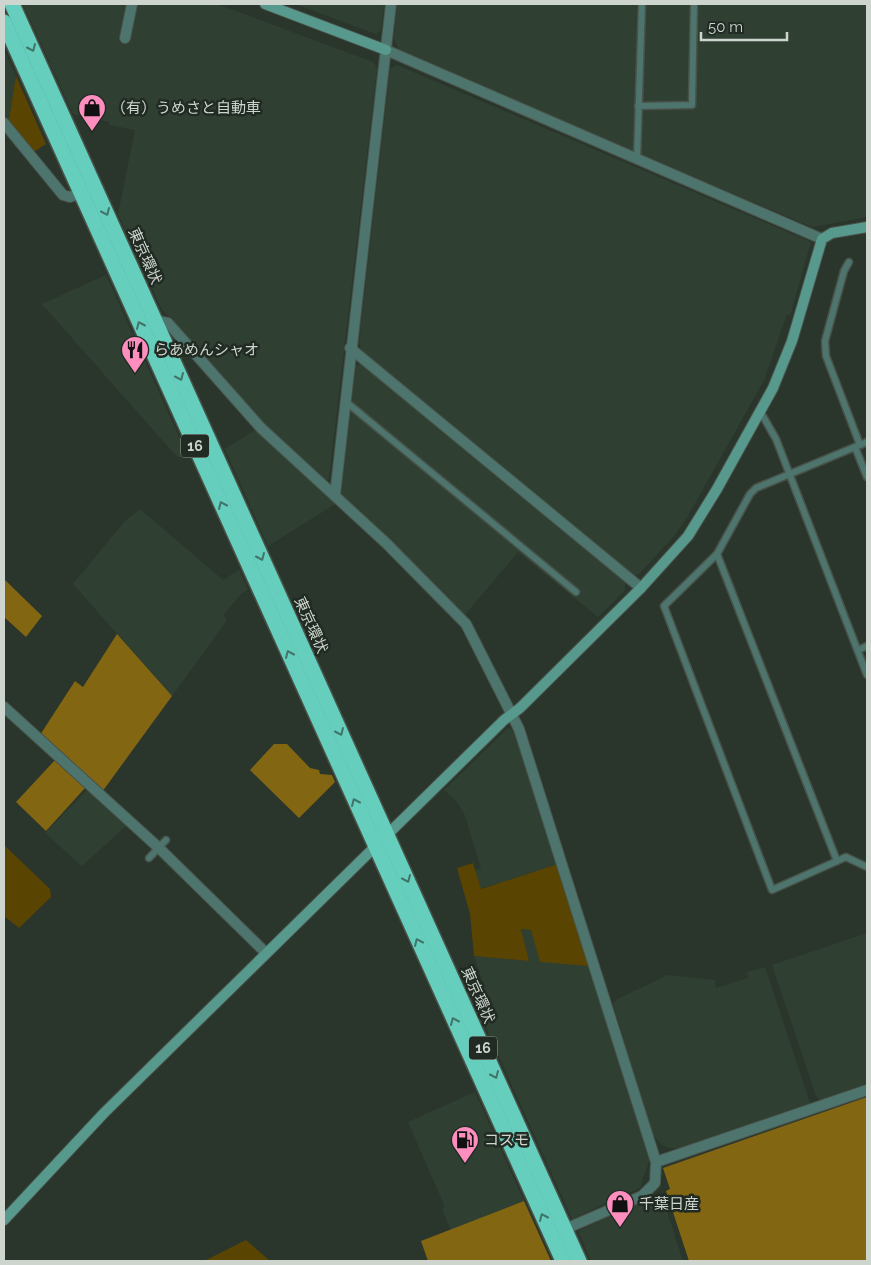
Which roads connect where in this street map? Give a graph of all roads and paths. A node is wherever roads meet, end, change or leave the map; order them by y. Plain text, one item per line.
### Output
1 (12, 4) edge
2 (132, 4) edge
3 (264, 4) edge
4 (391, 4) edge
5 (642, 4) edge
6 (694, 4) edge
7 (4, 22) edge
8 (125, 38) dead end
9 (386, 50) junction
10 (638, 106) junction
11 (4, 123) edge
12 (637, 159) junction
13 (95, 187) junction
14 (81, 194) junction
15 (867, 227) edge
16 (822, 238) junction
17 (849, 262) dead end
18 (154, 320) junction
19 (350, 348) junction
20 (345, 401) junction
21 (760, 411) junction
22 (861, 445) edge
23 (789, 473) junction
24 (867, 477) edge
25 (335, 495) junction
26 (717, 554) junction
27 (641, 588) junction
28 (576, 592) dead end
29 (867, 646) edge
30 (858, 650) junction
31 (867, 675) edge
32 (4, 707) edge
33 (512, 714) junction
34 (387, 835) junction
35 (163, 844) junction
36 (375, 846) junction
37 (149, 858) dead end
38 (837, 861) junction
39 (867, 867) edge
40 (266, 953) junction
41 (867, 1090) edge
42 (656, 1162) junction
43 (4, 1220) edge
44 (564, 1229) junction
45 (563, 1261) edge
46 (579, 1261) edge

1 -> 13 highway, 東京環状 / 16
2 - 8 street
3 - 9 street
4 - 9 street
5 - 10 lane
6 - 10 lane
7 - 14 highway, 16
9 - 12 street
9 - 19 street
10 - 12 lane
11 - 14 street
12 - 16 street
13 - 14 street
13 -> 18 highway, 東京環状 / 16
36 -> 14 highway, 16
15 - 16 street
16 - 21 street
17 - 22 lane
18 - 25 street
18 -> 34 highway, 東京環状 / 16
19 - 20 street
19 - 27 street
20 - 25 street
20 - 28 lane
21 - 23 lane
21 - 27 street
22 - 23 lane
22 - 24 lane
23 - 26 lane
23 - 30 lane
25 - 33 street
26 - 38 lane
26 - 38 lane
27 - 33 street
29 - 30 lane
30 - 31 lane
32 - 35 street
33 - 34 street
33 - 42 street
34 - 36 street
34 -> 44 highway, 東京環状 / 16
35 - 37 lane
35 - 40 street
36 - 40 street
45 -> 36 highway, 16
38 - 39 lane
40 - 43 street
41 - 42 street
42 - 44 street
44 - 46 highway, 東京環状 / 16

